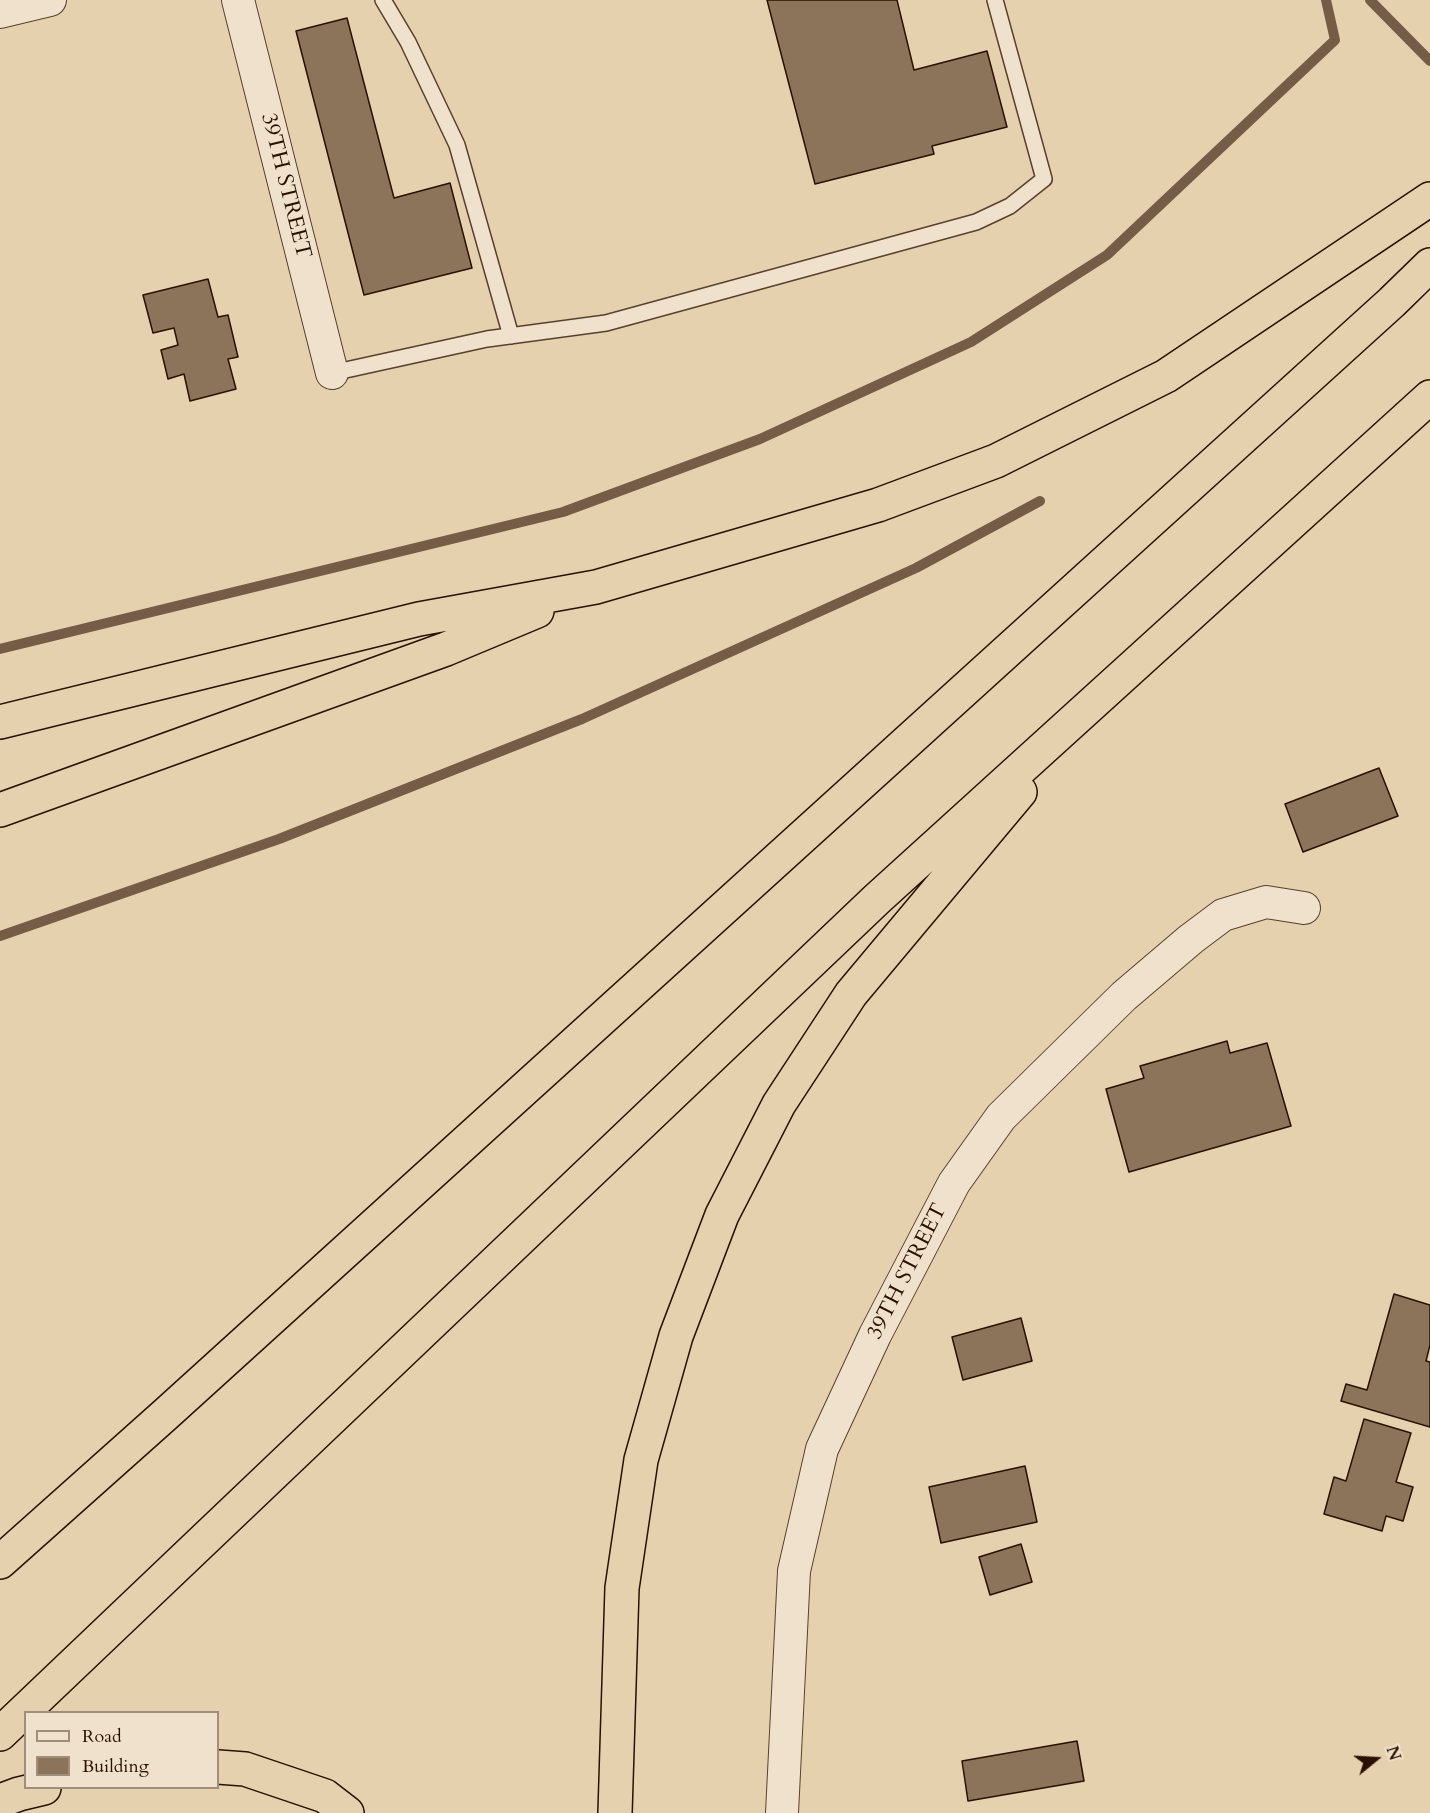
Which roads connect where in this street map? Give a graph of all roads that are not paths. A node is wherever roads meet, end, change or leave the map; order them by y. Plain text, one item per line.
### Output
1 (50, 0) edge
2 (238, 0) edge
3 (383, 0) edge
4 (996, 0) edge
5 (0, 12) edge
6 (1430, 199) edge
7 (1430, 265) edge
8 (511, 336) junction
9 (332, 373) joint
10 (1430, 397) edge
11 (597, 587) junction
12 (1095, 702) junction
13 (0, 722) edge
14 (0, 810) edge
15 (1304, 908) dead end
16 (0, 1562) edge
17 (24, 1711) edge
18 (24, 1711) edge
19 (0, 1734) edge
20 (219, 1767) edge
21 (40, 1789) edge
22 (0, 1801) edge
23 (347, 1813) edge
24 (615, 1813) edge
25 (782, 1813) edge

1 - 5 street
2 - 9 street, 39TH STREET
3 - 8 lane
4 - 8 lane
6 - 11 highway
7 - 16 highway
8 - 9 lane
10 - 12 highway
11 - 13 highway
11 - 14 highway
12 - 18 highway
12 - 24 highway
15 - 25 street, 39TH STREET
17 - 19 highway
20 - 23 highway
21 - 22 highway

